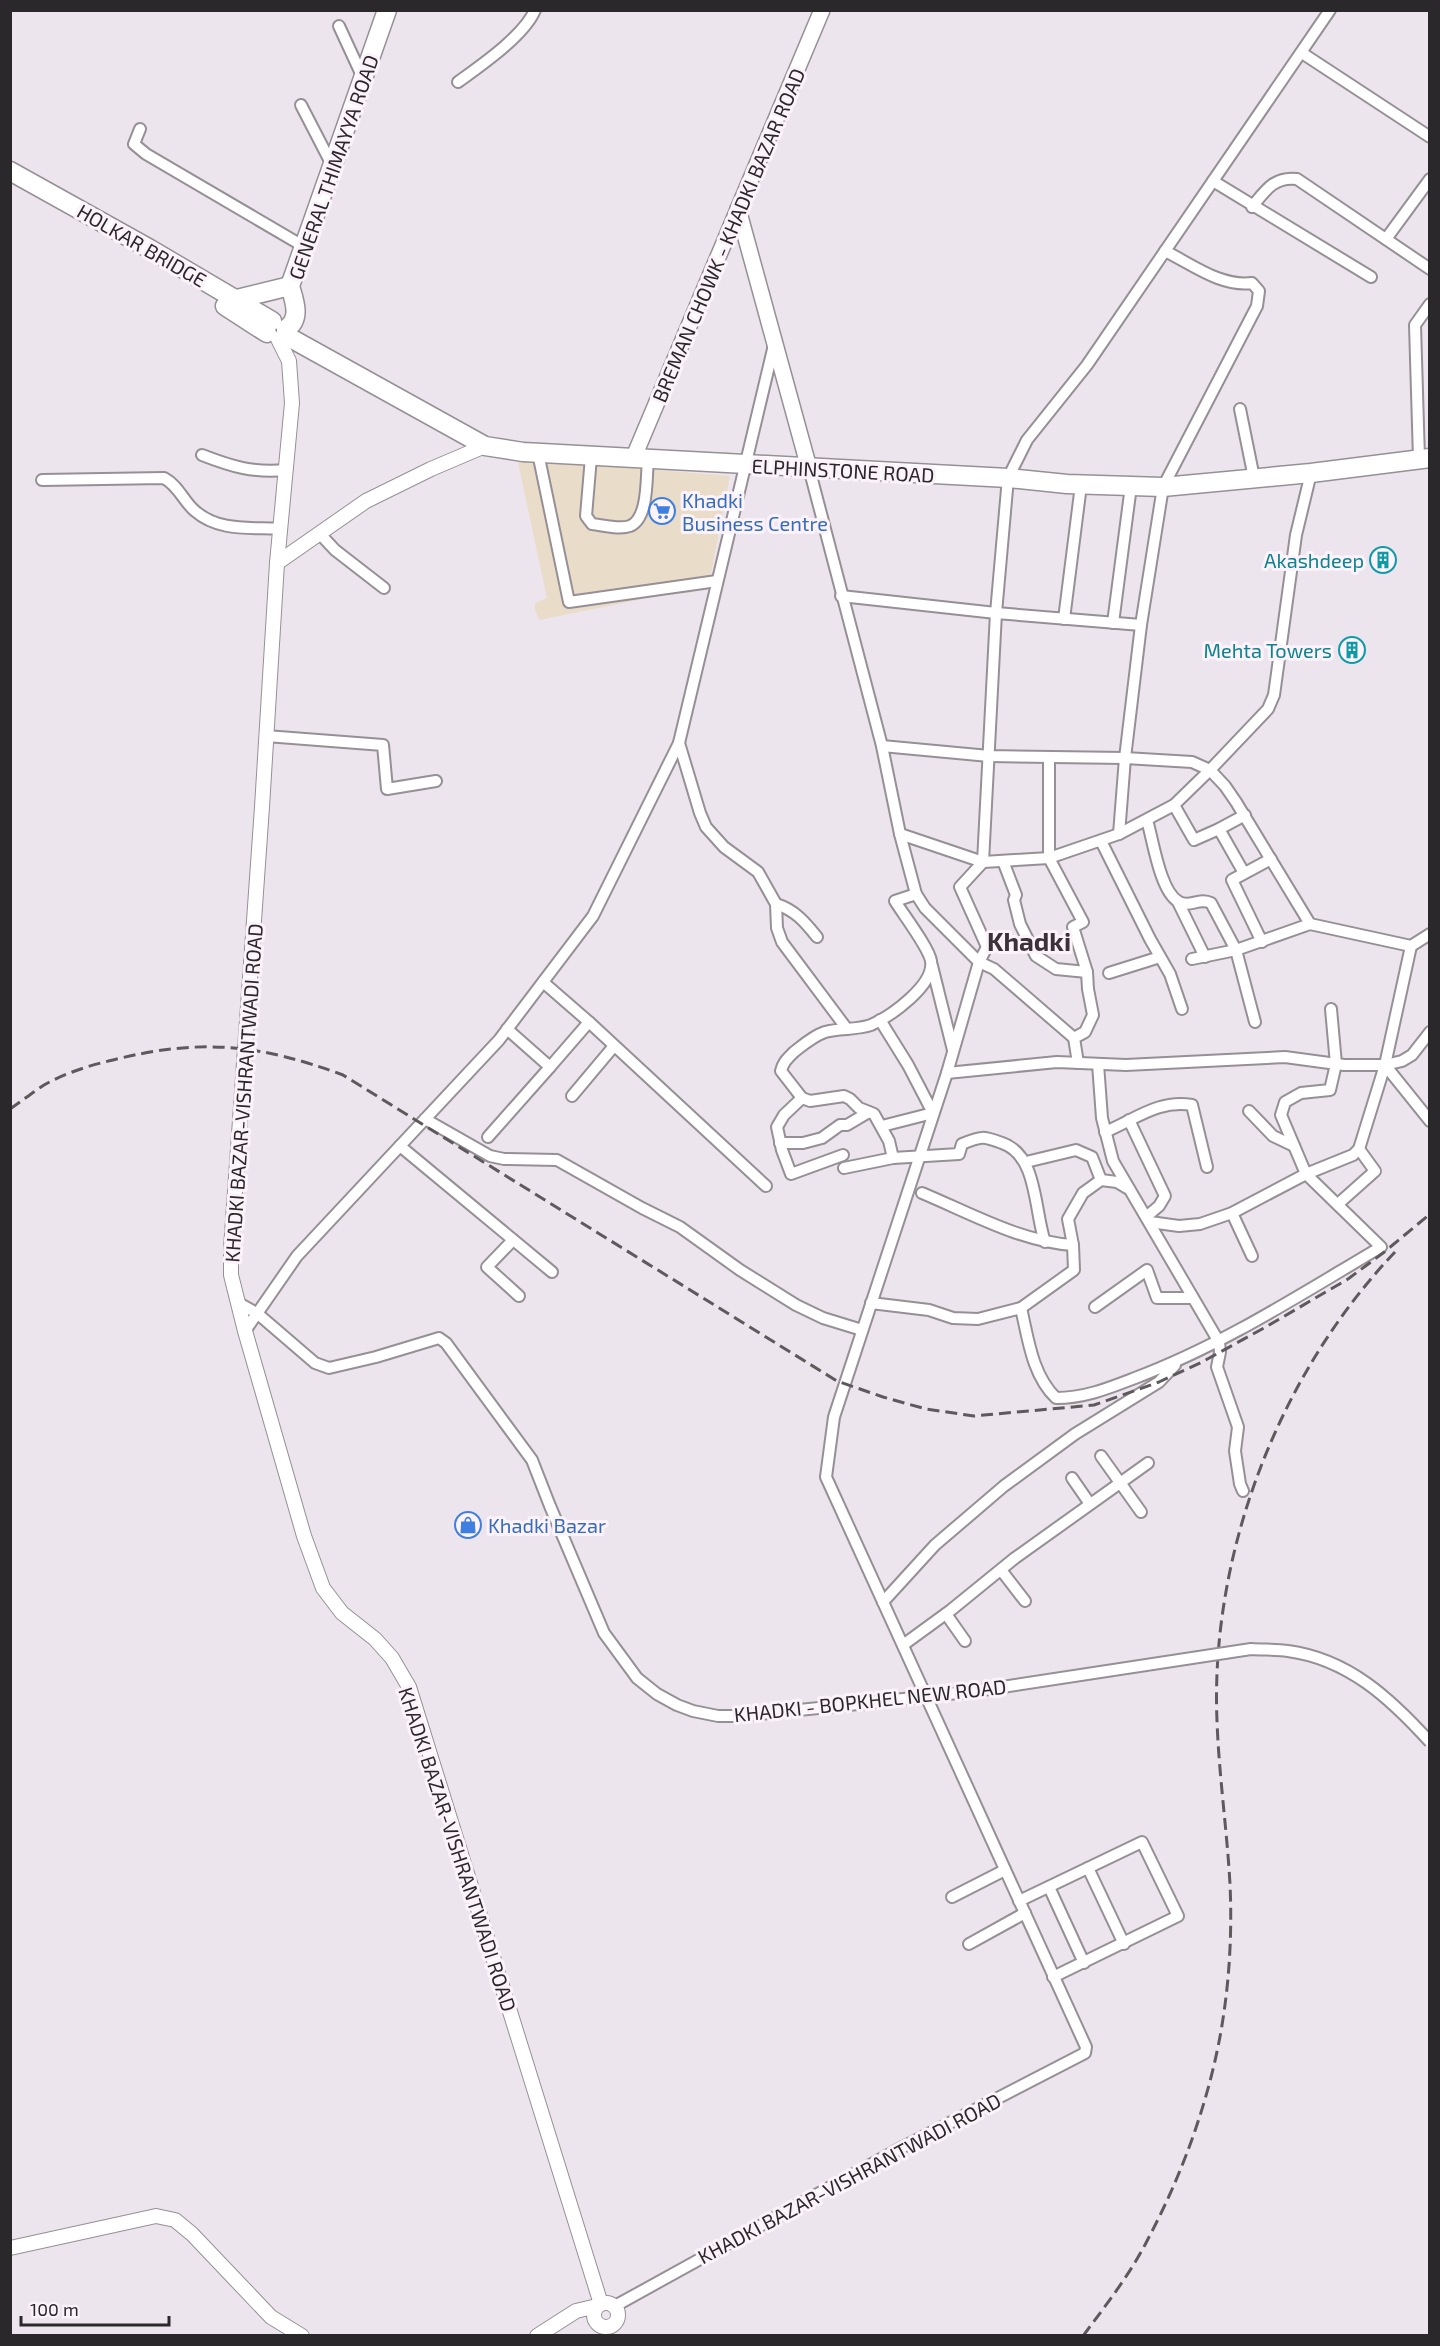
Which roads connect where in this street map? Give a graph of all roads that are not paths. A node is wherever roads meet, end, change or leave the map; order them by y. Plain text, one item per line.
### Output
1 (387, 10) edge
2 (535, 10) edge
3 (822, 10) edge
4 (1330, 10) edge
5 (339, 26) dead end
6 (1302, 53) junction
7 (363, 78) junction
8 (458, 82) dead end
9 (301, 105) dead end
10 (140, 129) dead end
11 (1430, 137) edge
12 (332, 165) junction
13 (10, 171) edge
14 (1430, 179) edge
15 (1213, 182) junction
16 (10, 183) edge
17 (1252, 207) junction
18 (738, 209) junction
19 (1386, 239) junction
20 (303, 246) junction
21 (1165, 251) junction
22 (1430, 269) edge
23 (1371, 277) dead end
24 (291, 290) junction
25 (237, 299) junction
26 (1430, 304) edge
27 (278, 330) junction
28 (775, 343) junction
29 (1240, 409) dead end
30 (485, 446) junction
31 (538, 453) junction
32 (202, 455) dead end
33 (591, 457) junction
34 (1424, 458) edge
35 (640, 459) junction
36 (744, 465) junction
37 (809, 468) junction
38 (286, 470) junction
39 (1311, 473) junction
40 (1008, 478) junction
41 (1254, 478) junction
42 (42, 480) dead end
43 (1081, 485) junction
44 (1131, 486) junction
45 (1163, 487) junction
46 (280, 529) junction
47 (320, 534) junction
48 (277, 563) junction
49 (717, 581) junction
50 (384, 588) dead end
51 (841, 596) junction
52 (996, 613) junction
53 (1064, 619) junction
54 (1113, 623) junction
55 (1141, 625) junction
56 (266, 736) junction
57 (679, 743) junction
58 (882, 746) junction
59 (989, 756) junction
60 (1048, 757) junction
61 (1125, 758) junction
62 (1210, 770) junction
63 (436, 781) dead end
64 (1174, 805) junction
65 (1245, 815) junction
66 (1147, 820) junction
67 (1219, 829) junction
68 (900, 834) junction
69 (1119, 834) junction
70 (1101, 841) junction
71 (1049, 858) junction
72 (1271, 859) junction
73 (1004, 861) junction
74 (983, 862) junction
75 (1244, 873) junction
76 (916, 894) junction
77 (1178, 902) junction
78 (776, 904) junction
79 (1310, 924) junction
80 (1430, 934) edge
81 (817, 937) dead end
82 (1262, 942) junction
83 (1411, 946) junction
84 (1236, 950) junction
85 (1160, 957) junction
86 (1205, 957) junction
87 (1192, 959) dead end
88 (979, 962) junction
89 (931, 963) junction
90 (1087, 972) junction
91 (1109, 973) dead end
92 (543, 982) junction
93 (1182, 1009) dead end
94 (1331, 1009) dead end
95 (880, 1020) junction
96 (589, 1022) junction
97 (1255, 1022) dead end
98 (507, 1029) junction
99 (847, 1029) junction
100 (1430, 1032) edge
101 (1074, 1038) junction
102 (614, 1046) junction
103 (953, 1052) junction
104 (1078, 1063) junction
105 (1098, 1064) junction
106 (1336, 1064) junction
107 (1385, 1065) junction
108 (550, 1067) junction
109 (947, 1072) junction
110 (572, 1096) dead end
111 (802, 1098) junction
112 (1249, 1111) dead end
113 (870, 1112) junction
114 (933, 1113) junction
115 (425, 1119) junction
116 (1129, 1120) junction
117 (1430, 1120) edge
118 (882, 1126) junction
119 (1105, 1132) junction
120 (488, 1137) dead end
121 (780, 1143) junction
122 (400, 1146) junction
123 (1294, 1146) junction
124 (1359, 1149) junction
125 (843, 1155) dead end
126 (919, 1157) junction
127 (893, 1158) junction
128 (1026, 1162) junction
129 (1207, 1167) dead end
130 (844, 1168) dead end
131 (1306, 1174) junction
132 (1101, 1180) junction
133 (766, 1186) dead end
134 (1130, 1190) junction
135 (922, 1193) dead end
136 (1338, 1204) junction
137 (1232, 1213) junction
138 (1148, 1220) junction
139 (513, 1240) junction
140 (1044, 1242) junction
141 (1073, 1245) junction
142 (1252, 1256) dead end
143 (552, 1272) dead end
144 (519, 1296) dead end
145 (1193, 1298) junction
146 (237, 1302) junction
147 (871, 1303) junction
148 (1095, 1307) dead end
149 (1021, 1308) junction
150 (258, 1314) junction
151 (862, 1330) junction
152 (244, 1331) junction
153 (1219, 1342) junction
154 (1181, 1359) junction
155 (1101, 1456) dead end
156 (1148, 1463) dead end
157 (1072, 1478) dead end
158 (1120, 1483) junction
159 (1243, 1491) dead end
160 (1090, 1504) junction
161 (1141, 1512) dead end
162 (1001, 1570) junction
163 (1025, 1601) dead end
164 (883, 1602) junction
165 (946, 1614) junction
166 (965, 1641) dead end
167 (903, 1645) junction
168 (1430, 1742) edge
169 (1088, 1868) junction
170 (1005, 1870) junction
171 (1049, 1887) junction
172 (952, 1897) dead end
173 (1019, 1901) junction
174 (1025, 1913) junction
175 (969, 1944) dead end
176 (1124, 1944) junction
177 (1084, 1963) junction
178 (1053, 1977) junction
179 (10, 2248) edge
180 (604, 2306) junction
181 (607, 2332) edge
182 (302, 2336) edge
183 (537, 2336) edge

1 - 7 main road, GENERAL THIMAYYA ROAD
2 - 8 street
3 - 18 main road, BREMAN CHOWK - KHADKI BAZAR ROAD
4 - 6 street
5 - 7 street
6 - 11 street
6 - 15 street
7 - 12 main road, GENERAL THIMAYYA ROAD
9 - 12 street
10 - 20 street
12 - 20 main road, GENERAL THIMAYYA ROAD
13 - 25 main road, HOLKAR BRIDGE
14 - 19 street
15 - 17 street
15 - 21 street
16 - 27 main road, ELPHINSTONE ROAD
17 - 19 street
17 - 23 street
18 - 28 main road
18 - 35 main road, BREMAN CHOWK - KHADKI BAZAR ROAD
19 - 22 street
20 - 24 main road, GENERAL THIMAYYA ROAD
21 - 40 street
21 - 45 street
24 - 25 main road
24 - 27 main road, GENERAL THIMAYYA ROAD
25 - 27 main road, HOLKAR BRIDGE
26 - 34 street
27 - 30 main road, ELPHINSTONE ROAD
27 - 38 street, KHADKI BAZAR-VISHRANTWADI ROAD
28 - 36 street
28 - 37 main road
29 - 41 street
30 - 31 main road, ELPHINSTONE ROAD
30 - 47 street
31 - 33 main road, ELPHINSTONE ROAD
31 - 49 street
32 - 38 street
33 - 35 main road, ELPHINSTONE ROAD
33 - 35 street
34 - 39 main road, ELPHINSTONE ROAD
35 - 36 main road, ELPHINSTONE ROAD
36 - 37 main road, ELPHINSTONE ROAD
36 - 49 street
37 - 40 main road, ELPHINSTONE ROAD
37 - 51 street
38 - 46 street, KHADKI BAZAR-VISHRANTWADI ROAD
39 - 41 main road, ELPHINSTONE ROAD
39 - 62 street
40 - 43 main road, ELPHINSTONE ROAD
40 - 52 street
41 - 45 main road, ELPHINSTONE ROAD
42 - 46 street
43 - 44 main road, ELPHINSTONE ROAD
43 - 53 street
44 - 45 main road, ELPHINSTONE ROAD
44 - 54 street
45 - 55 street
46 - 48 street, KHADKI BAZAR-VISHRANTWADI ROAD
47 - 48 street
47 - 50 street
48 - 56 street, KHADKI BAZAR-VISHRANTWADI ROAD
49 - 57 street
51 - 52 street
51 - 58 street
52 - 53 street
52 - 59 street
53 - 54 street
54 - 55 street
55 - 61 street
56 - 63 street
56 - 146 street, KHADKI BAZAR-VISHRANTWADI ROAD
57 - 78 street
57 - 92 street
58 - 59 street
58 - 68 street
59 - 60 street
59 - 74 street
60 - 61 street
60 - 71 street
61 - 62 street
61 - 69 street
62 - 64 street
62 - 65 street
64 - 66 street
64 - 67 street
65 - 67 street
65 - 72 street
66 - 69 street
66 - 77 street
67 - 75 street
68 - 74 street
68 - 76 street
69 - 70 street
70 - 71 street
70 - 85 street
71 - 73 street
71 - 90 street
72 - 75 street
72 - 79 street
73 - 74 street
73 - 90 street
74 - 88 street
75 - 82 street
76 - 88 street
76 - 89 street
77 - 84 street
77 - 86 street
78 - 81 street
78 - 99 street
79 - 82 street
79 - 83 street
80 - 83 street
82 - 84 street
83 - 107 street
84 - 86 street
84 - 97 street
85 - 91 street
85 - 93 street
86 - 87 street
88 - 101 street
88 - 103 street
89 - 95 street
89 - 103 street
90 - 101 street
92 - 96 street
92 - 98 street
94 - 106 street
95 - 99 street
95 - 114 street
96 - 102 street
96 - 108 street
98 - 108 street
98 - 115 street
99 - 111 street
100 - 107 street
101 - 104 street
102 - 110 street
102 - 133 street
103 - 109 street
104 - 105 street
104 - 109 street
105 - 106 street
105 - 119 street
106 - 107 street
106 - 123 street
107 - 117 street
107 - 124 street
108 - 120 street
109 - 114 street
111 - 113 street
111 - 121 street
112 - 123 street
113 - 118 street
113 - 121 street
114 - 118 street
114 - 126 street
115 - 122 street
115 - 151 street
116 - 119 street
116 - 129 street
116 - 138 street
118 - 127 street
119 - 134 street
121 - 125 street
122 - 139 street
122 - 150 street
123 - 131 street
124 - 131 street
124 - 136 street
126 - 127 street
126 - 128 street
126 - 147 street
127 - 130 street
128 - 132 street
128 - 140 street
131 - 136 street
131 - 137 street
132 - 134 street
132 - 141 street
134 - 138 street
135 - 140 street
136 - 153 street
137 - 138 street
137 - 142 street
138 - 145 street
139 - 143 street
139 - 144 street
140 - 141 street
141 - 149 street
145 - 148 street
145 - 153 street
146 - 150 street
146 - 152 street, KHADKI BAZAR-VISHRANTWADI ROAD
147 - 149 street
147 - 151 street
149 - 154 street
150 - 152 street
150 - 168 street, KHADKI - BOPKHEL NEW ROAD, bridge
151 - 164 street
152 - 180 street, KHADKI BAZAR-VISHRANTWADI ROAD
153 - 154 street
153 - 159 street
154 - 164 street
155 - 158 street
156 - 158 street
157 - 160 street
158 - 160 street
158 - 161 street
160 - 162 street
162 - 163 street
162 - 165 street
164 - 167 street
165 - 166 street
165 - 167 street
167 - 170 street
169 - 171 street
169 - 176 street
169 - 176 street
170 - 172 street
170 - 173 street
171 - 173 street
171 - 177 street
173 - 174 street
174 - 175 street
174 - 178 street
176 - 177 street
177 - 178 street
178 - 180 street, KHADKI BAZAR-VISHRANTWADI ROAD
179 - 182 street
180 - 181 street
180 - 181 street
180 - 183 street, KHADKI BAZAR-VISHRANTWADI ROAD

